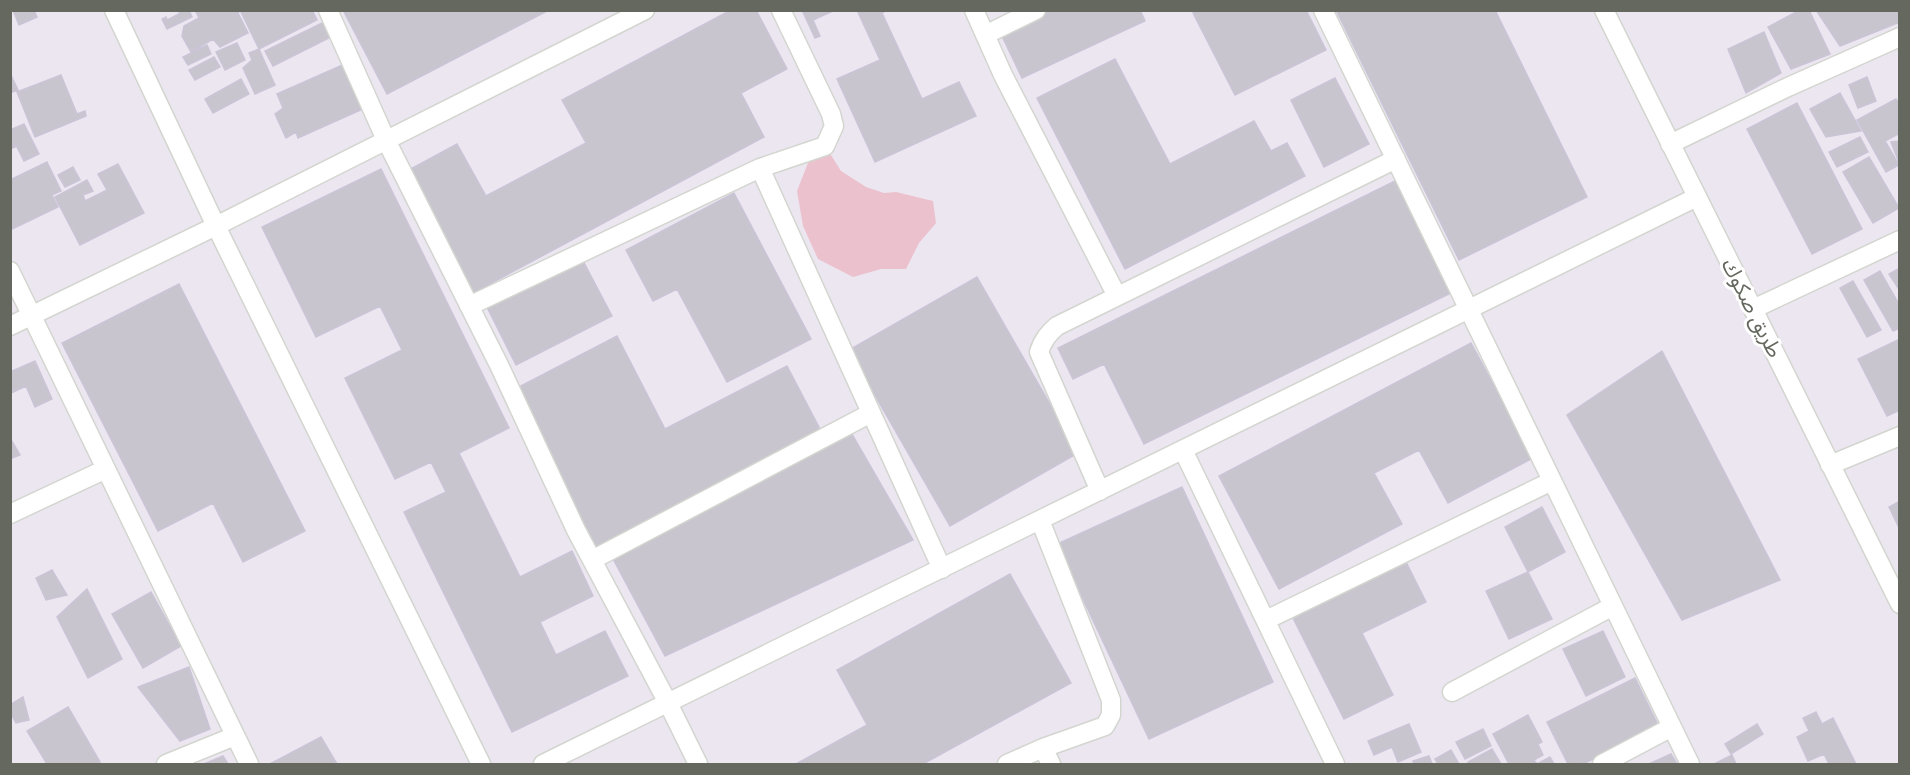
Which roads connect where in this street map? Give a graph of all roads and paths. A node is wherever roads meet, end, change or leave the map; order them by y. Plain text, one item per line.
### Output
1 (114, 10) edge
2 (328, 10) edge
3 (645, 10) edge
4 (781, 10) edge
5 (974, 10) edge
6 (1036, 10) edge
7 (1323, 10) edge
8 (1604, 10) edge
9 (985, 35) junction
10 (1899, 37) edge
11 (386, 140) junction
12 (1670, 144) junction
13 (1396, 159) junction
14 (760, 168) junction
15 (1696, 197) junction
16 (216, 226) junction
17 (1899, 240) edge
18 (10, 271) edge
19 (1118, 296) junction
20 (469, 306) junction
21 (1468, 309) junction
22 (1753, 309) junction
23 (31, 316) junction
24 (10, 326) edge
25 (871, 413) junction
26 (1899, 436) edge
27 (1183, 450) junction
28 (1830, 465) junction
29 (105, 469) junction
30 (1552, 481) junction
31 (1100, 490) junction
32 (10, 514) edge
33 (1040, 520) junction
34 (592, 560) junction
35 (942, 569) junction
36 (1899, 604) edge
37 (1613, 606) junction
38 (1266, 620) junction
39 (1452, 692) dead end
40 (668, 703) junction
41 (1672, 727) junction
42 (235, 736) junction
43 (1042, 748) junction
44 (166, 765) edge
45 (249, 765) edge
46 (481, 765) edge
47 (543, 765) edge
48 (698, 765) edge
49 (1007, 765) edge
50 (1051, 765) edge
51 (1335, 765) edge
52 (1602, 765) edge
53 (1690, 765) edge

1 - 16 street
2 - 11 street
3 - 11 street
4 - 14 street
5 - 9 street
6 - 9 street
7 - 13 street
8 - 12 street, طريق صكوك
9 - 19 street
10 - 12 street
11 - 16 street
11 - 20 street
12 - 15 street, طريق صكوك
13 - 19 street
13 - 21 street
14 - 20 street
14 - 25 street
15 - 21 street
15 - 22 street, طريق صكوك
16 - 23 street
16 - 46 street
17 - 22 street
18 - 23 street
19 - 31 street
20 - 34 street
21 - 27 street
21 - 30 street
22 - 28 street, طريق صكوك
23 - 24 street
23 - 29 street
25 - 34 street
25 - 35 street
26 - 28 street
27 - 31 street
27 - 38 street
28 - 36 street, طريق صكوك
29 - 32 street
29 - 42 street
30 - 37 street
30 - 38 street
31 - 33 street
33 - 35 street
33 - 43 street
34 - 40 street
35 - 40 street
37 - 39 street
37 - 41 street
38 - 51 street
40 - 47 street
40 - 48 street
41 - 52 street
41 - 53 street
42 - 44 street
42 - 45 street
43 - 49 street
43 - 50 street

